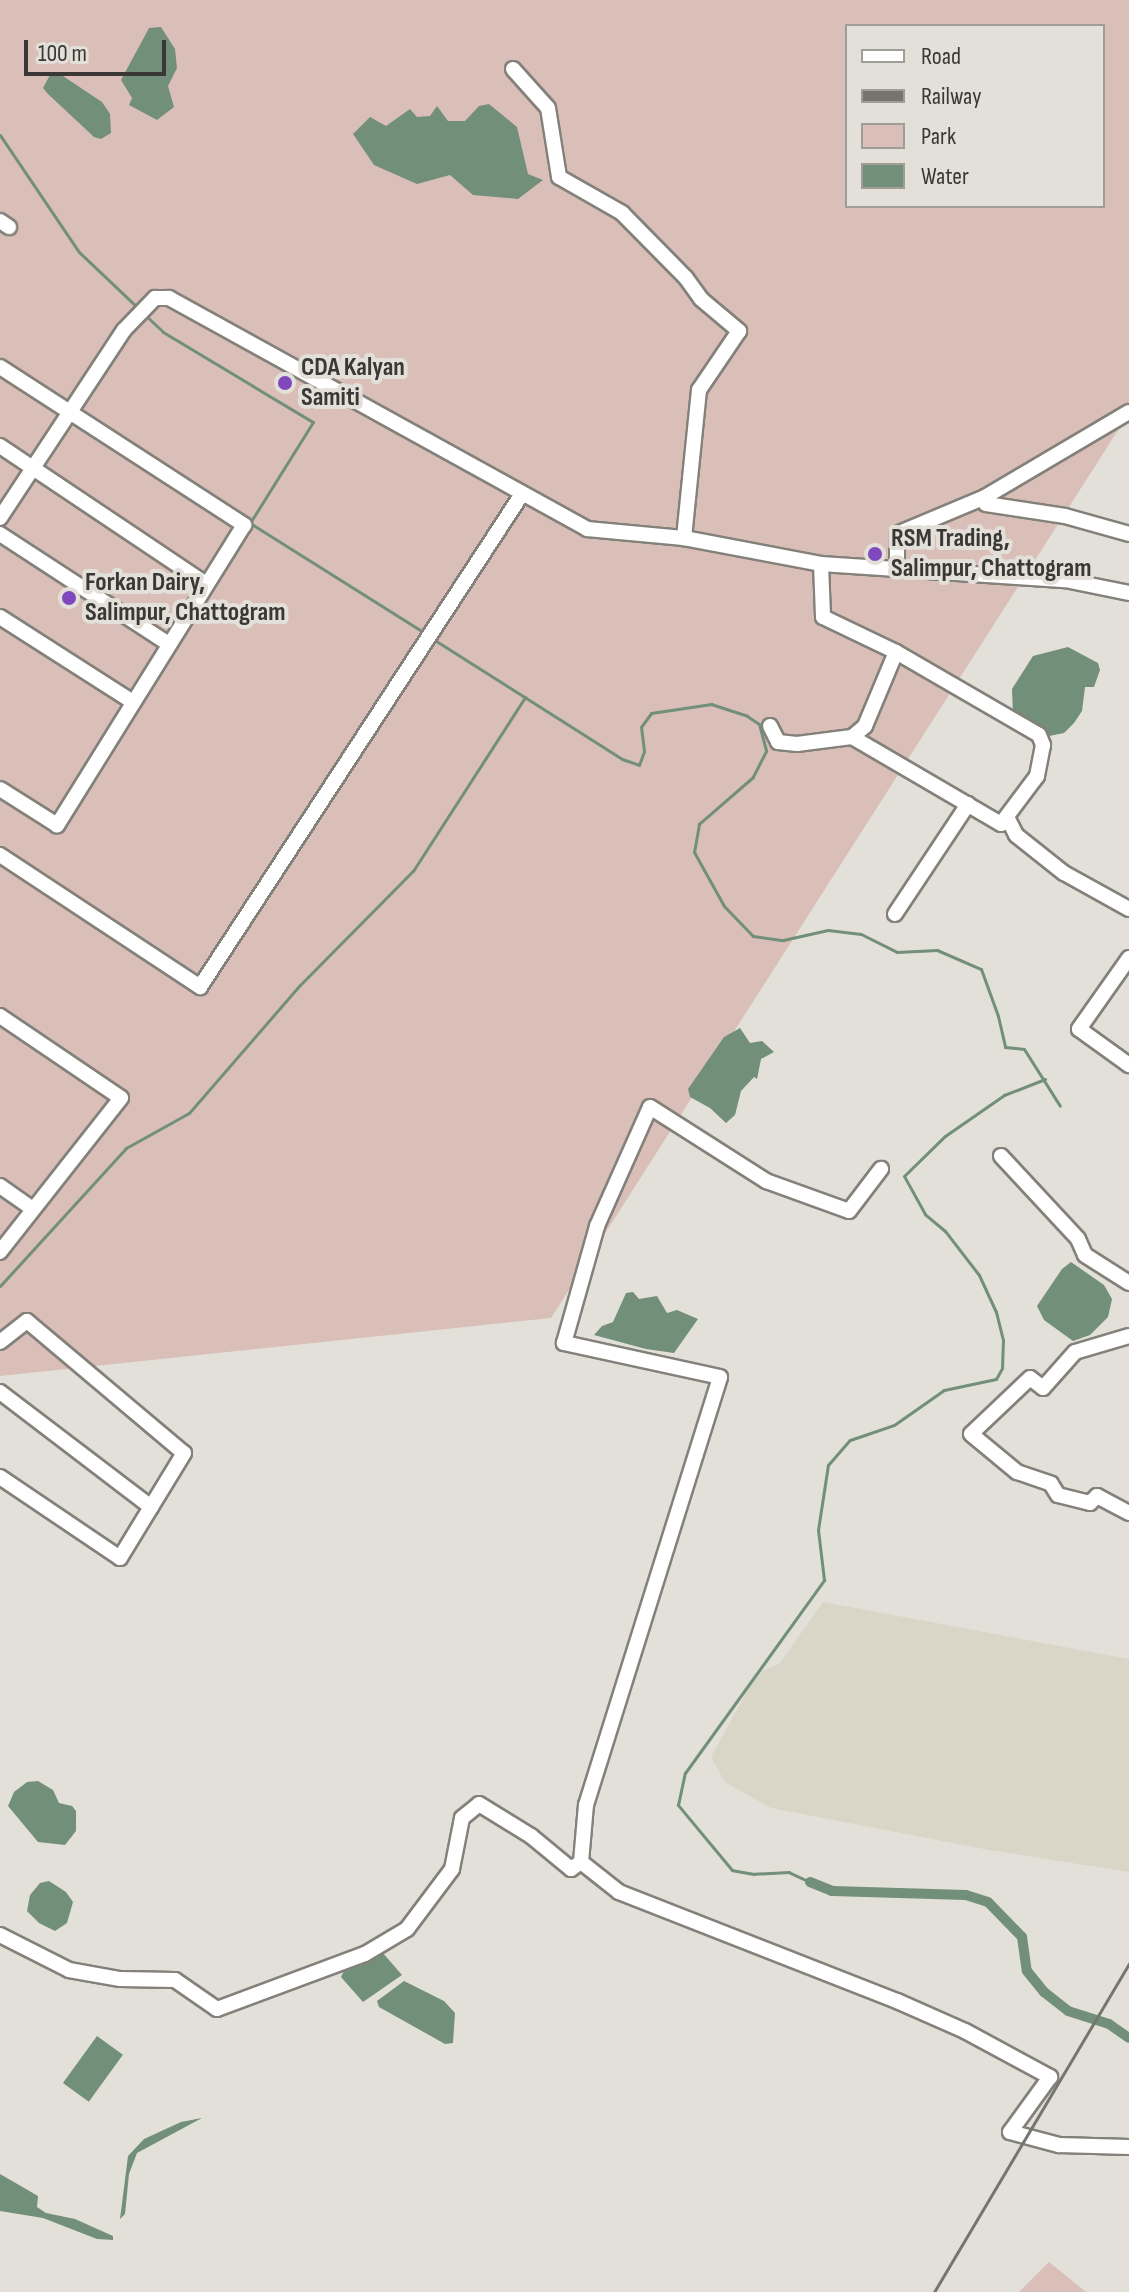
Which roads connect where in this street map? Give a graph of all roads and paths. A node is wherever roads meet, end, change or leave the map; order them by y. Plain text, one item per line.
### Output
1 (513, 69) dead end
2 (0, 367) edge
3 (68, 412) junction
4 (1129, 412) edge
5 (0, 446) edge
6 (33, 467) junction
7 (522, 494) junction
8 (985, 497) junction
9 (0, 518) edge
10 (0, 534) edge
11 (1129, 534) edge
12 (684, 538) junction
13 (821, 564) junction
14 (897, 569) junction
15 (206, 584) junction
16 (1129, 593) edge
17 (0, 617) edge
18 (169, 644) junction
19 (896, 652) junction
20 (133, 702) junction
21 (770, 726) dead end
22 (852, 737) junction
23 (0, 789) edge
24 (968, 804) junction
25 (1007, 817) junction
26 (0, 855) edge
27 (1129, 909) edge
28 (895, 914) dead end
29 (1129, 958) edge
30 (0, 1016) edge
31 (1129, 1065) edge
32 (1001, 1156) dead end
33 (881, 1169) dead end
34 (0, 1186) edge
35 (32, 1208) junction
36 (0, 1252) edge
37 (1129, 1283) edge
38 (1129, 1336) edge
39 (0, 1342) edge
40 (0, 1392) edge
41 (0, 1477) edge
42 (151, 1507) junction
43 (1129, 1513) edge
44 (581, 1862) junction
45 (0, 1935) edge
46 (1129, 2147) edge

1 - 12 street
2 - 3 street
3 - 6 street
3 - 7 street
3 - 15 street
4 - 8 street
5 - 6 street
6 - 9 street
6 - 15 street
7 - 12 street
7 - 26 street
8 - 11 street
8 - 14 street
10 - 18 street
12 - 13 street
13 - 14 street
13 - 19 street
14 - 16 street
15 - 18 street
17 - 20 street
18 - 20 street
19 - 22 street
19 - 25 street
20 - 23 street
21 - 22 street
22 - 24 street
24 - 25 street
24 - 28 street
25 - 27 street
29 - 31 street
30 - 35 street
32 - 37 street
33 - 44 street
34 - 35 street
35 - 36 street
38 - 43 street
39 - 42 street
40 - 42 street
41 - 42 street
44 - 45 street
44 - 46 street

